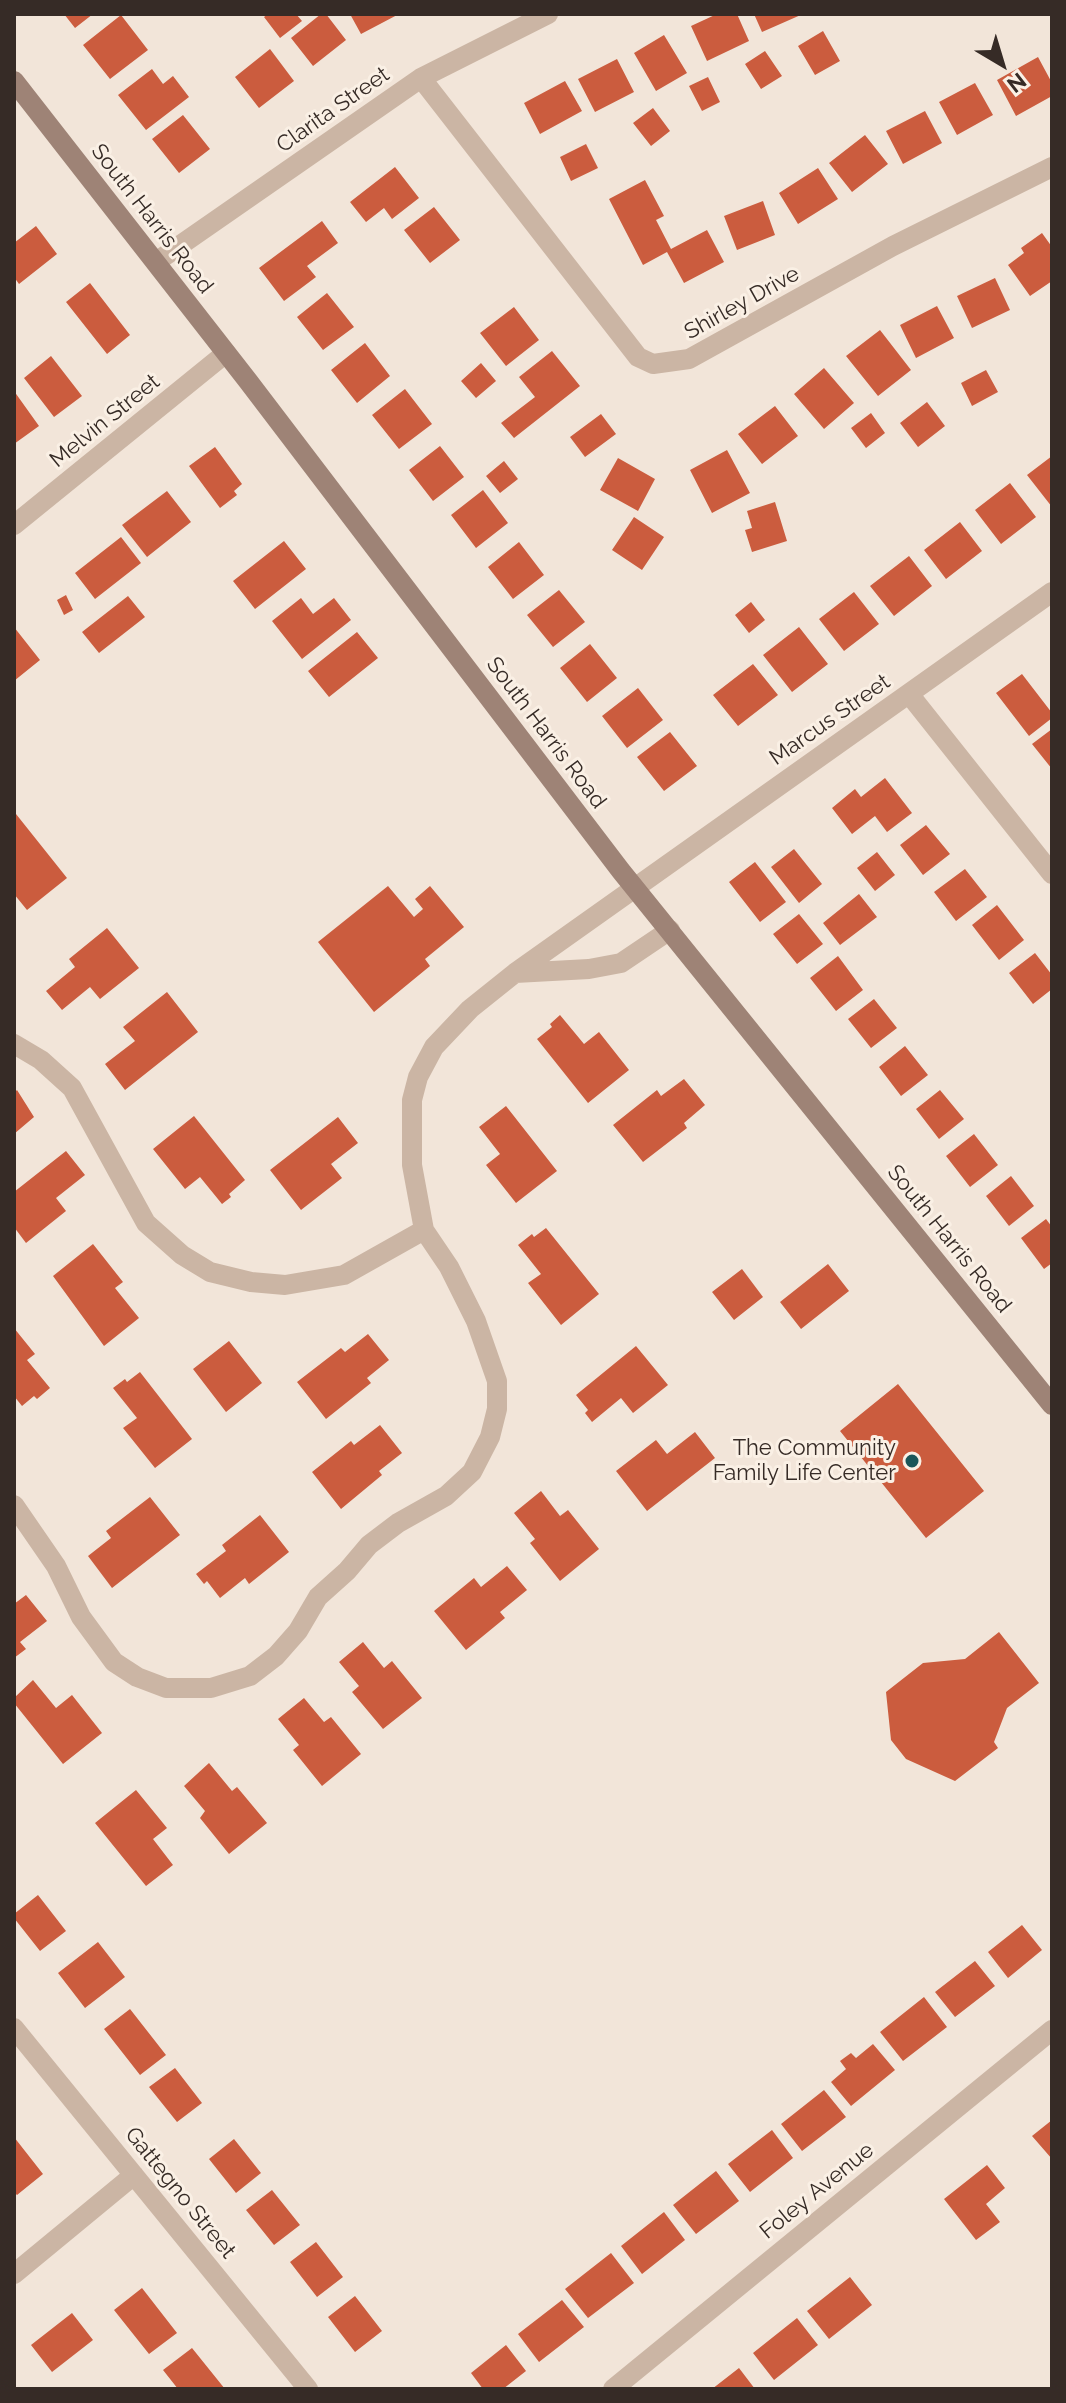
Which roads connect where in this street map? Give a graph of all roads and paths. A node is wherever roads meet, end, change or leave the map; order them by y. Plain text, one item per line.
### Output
1 (548, 14) edge
2 (421, 78) junction
3 (14, 81) edge
4 (1052, 167) edge
5 (156, 262) junction
6 (226, 353) junction
7 (14, 525) edge
8 (1052, 592) edge
9 (909, 694) junction
10 (1052, 874) edge
11 (635, 888) junction
12 (670, 930) junction
13 (515, 973) junction
14 (14, 1044) edge
15 (424, 1230) junction
16 (1052, 1405) edge
17 (14, 1505) edge
18 (14, 2028) edge
19 (1052, 2030) edge
20 (134, 2175) junction
21 (14, 2274) edge
22 (308, 2389) edge
23 (613, 2389) edge

1 - 2 street, Clarita Street
2 - 4 street, Shirley Drive
2 - 5 street, Clarita Street
3 - 5 main road, South Harris Road
5 - 6 main road, South Harris Road
6 - 7 street, Melvin Street
6 - 11 main road, South Harris Road
8 - 9 street, Marcus Street
9 - 10 street
9 - 11 street, Marcus Street
11 - 12 main road, South Harris Road
11 - 13 street, Marcus Street
12 - 13 street
12 - 16 main road, South Harris Road
13 - 15 street, Marcus Street
14 - 15 street
15 - 17 street
18 - 20 street, Gattegno Street
19 - 23 street, Foley Avenue
20 - 21 street
20 - 22 street, Gattegno Street

